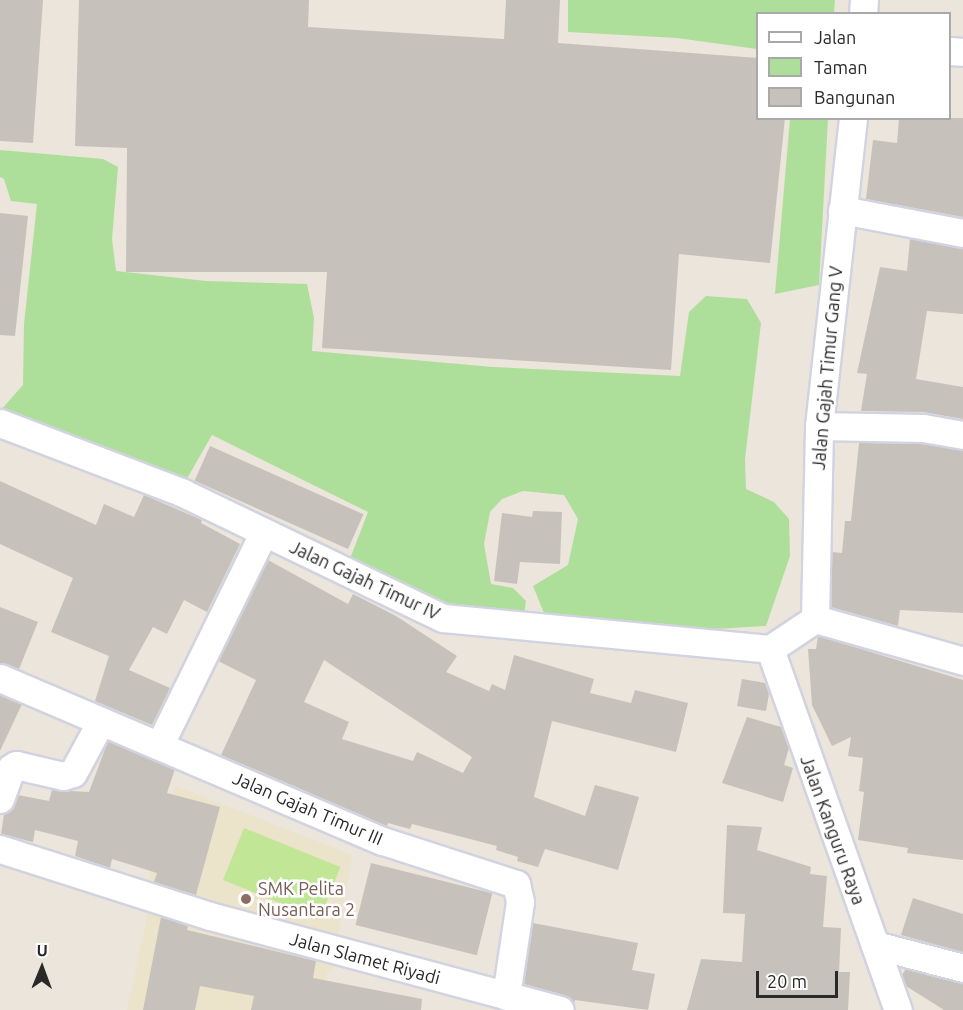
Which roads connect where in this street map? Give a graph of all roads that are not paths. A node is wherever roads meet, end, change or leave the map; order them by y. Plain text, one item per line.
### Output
1 (853, 120) edge
2 (842, 210) junction
3 (963, 233) edge
4 (0, 423) edge
5 (819, 426) junction
6 (963, 435) edge
7 (264, 532) junction
8 (815, 619) junction
9 (770, 649) junction
10 (963, 661) edge
11 (0, 678) edge
12 (101, 721) junction
13 (160, 744) junction
14 (0, 799) edge
15 (0, 849) edge
16 (875, 945) junction
17 (963, 968) edge
18 (506, 996) junction
19 (560, 1010) edge
20 (898, 1010) edge

1 - 2 street, Jalan Gajah Timur Gang V
2 - 3 street
2 - 5 street, Jalan Gajah Timur Gang V
4 - 7 street, Jalan Gajah Timur IV
5 - 6 street
5 - 8 street, Jalan Gajah Timur Gang V
7 - 9 street, Jalan Gajah Timur IV
7 - 13 street
8 - 9 street
8 - 10 street
9 - 16 street, Jalan Kanguru Raya
11 - 12 street, Jalan Gajah Timur III
12 - 13 street, Jalan Gajah Timur III
12 - 14 street
13 - 18 street, Jalan Gajah Timur III
15 - 18 street, Jalan Slamet Riyadi
16 - 17 street
16 - 20 street, Jalan Kanguru Raya
18 - 19 street, Jalan Slamet Riyadi

